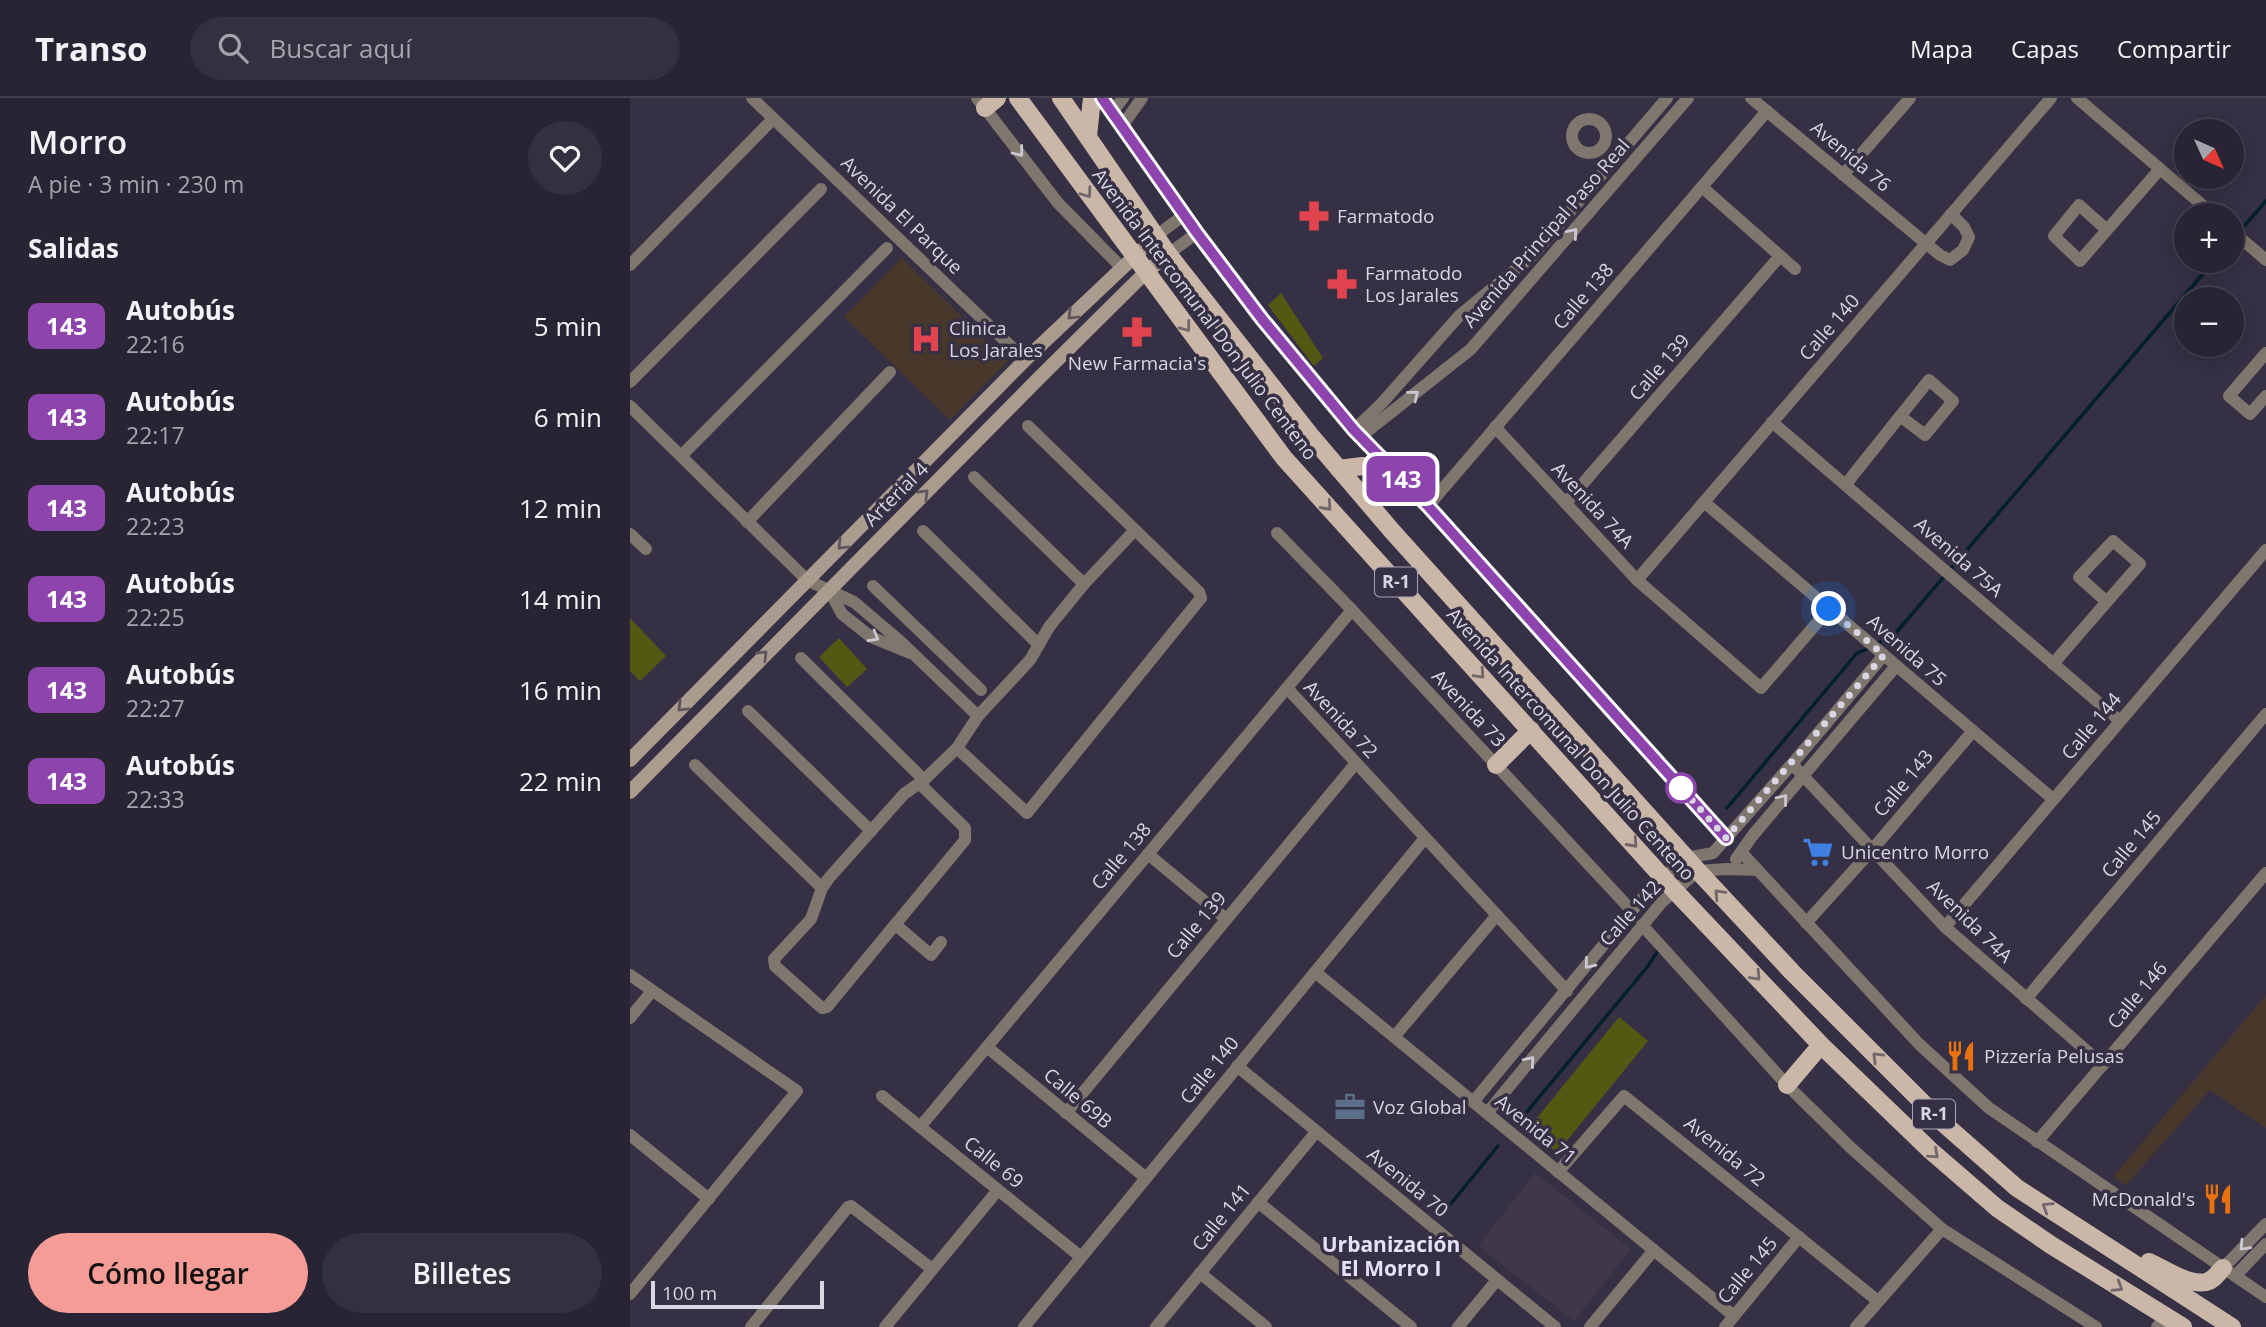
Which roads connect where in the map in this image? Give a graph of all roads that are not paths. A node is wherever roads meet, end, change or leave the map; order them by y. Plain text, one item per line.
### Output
1 (752, 98) edge
2 (1018, 98) edge
3 (1061, 98) edge
4 (1093, 98) edge
5 (1102, 98) edge
6 (1123, 98) edge
7 (1142, 98) edge
8 (1667, 98) edge
9 (1688, 98) edge
10 (1751, 98) edge
11 (1910, 98) edge
12 (2051, 98) edge
13 (2077, 98) edge
14 (987, 101) edge
15 (1767, 111) junction
16 (1112, 112) junction
17 (773, 118) junction
18 (1122, 126) junction
19 (1088, 136) junction
20 (1601, 147) dead end
21 (1612, 163) junction
22 (2160, 169) junction
23 (1624, 174) junction
24 (1843, 175) junction
25 (1702, 187) junction
26 (821, 190) dead end
27 (2200, 203) edge
28 (1951, 214) junction
29 (1184, 215) junction
30 (2107, 230) junction
31 (1197, 233) junction
32 (1156, 236) junction
33 (2244, 241) edge
34 (1926, 244) junction
35 (887, 248) dead end
36 (1168, 254) junction
37 (1780, 257) junction
38 (2266, 260) edge
39 (1127, 261) junction
40 (630, 265) edge
41 (1795, 269) dead end
42 (1145, 272) junction
43 (1491, 289) junction
44 (1508, 307) junction
45 (1025, 360) junction
46 (2263, 362) edge
47 (890, 372) dead end
48 (1041, 376) junction
49 (630, 382) edge
50 (2266, 396) edge
51 (630, 406) edge
52 (1900, 416) dead end
53 (1772, 422) junction
54 (1028, 426) dead end
55 (1495, 427) junction
56 (1357, 434) junction
57 (681, 456) junction
58 (1391, 468) junction
59 (1339, 469) junction
60 (974, 477) dead end
61 (1846, 484) junction
62 (1566, 502) junction
63 (1704, 502) junction
64 (1428, 506) junction
65 (747, 522) junction
66 (1135, 530) junction
67 (923, 531) dead end
68 (1277, 533) dead end
69 (630, 534) edge
70 (646, 549) dead end
71 (2266, 550) edge
72 (807, 580) junction
73 (1637, 580) junction
74 (1084, 584) junction
75 (873, 586) dead end
76 (828, 589) junction
77 (2107, 602) junction
78 (1829, 609) junction
79 (1352, 610) junction
80 (1039, 645) junction
81 (1877, 649) junction
82 (801, 658) dead end
83 (948, 658) junction
84 (2053, 664) junction
85 (1896, 666) junction
86 (932, 673) junction
87 (1287, 688) junction
88 (981, 690) dead end
89 (748, 711) dead end
90 (2266, 714) edge
91 (978, 716) junction
92 (2120, 721) junction
93 (1531, 730) junction
94 (1973, 731) junction
95 (957, 748) junction
96 (630, 760) edge
97 (1356, 763) junction
98 (1792, 764) junction
99 (695, 765) dead end
100 (1496, 765) junction
101 (1802, 776) junction
102 (922, 782) junction
103 (630, 792) edge
104 (2053, 799) junction
105 (871, 831) junction
106 (1425, 838) junction
107 (1726, 838) junction
108 (1872, 850) junction
109 (1742, 853) junction
110 (1148, 854) junction
111 (1692, 864) junction
112 (1726, 869) junction
113 (1757, 870) junction
114 (2266, 873) edge
115 (1669, 884) junction
116 (822, 888) junction
117 (1632, 911) junction
118 (1497, 915) junction
119 (1226, 919) junction
120 (1806, 923) junction
121 (897, 925) junction
122 (1643, 925) junction
123 (1945, 927) junction
124 (941, 942) dead end
125 (1315, 972) junction
126 (630, 975) edge
127 (652, 991) junction
128 (1567, 991) junction
129 (2026, 999) junction
130 (630, 1018) edge
131 (1394, 1037) junction
132 (1821, 1045) junction
133 (987, 1047) junction
134 (2103, 1065) junction
135 (1237, 1066) junction
136 (1787, 1085) junction
137 (882, 1096) dead end
138 (1473, 1102) junction
139 (1066, 1113) junction
140 (1487, 1113) junction
141 (920, 1126) junction
142 (1316, 1132) junction
143 (630, 1135) edge
144 (2037, 1142) junction
145 (1558, 1172) junction
146 (1146, 1178) junction
147 (998, 1190) junction
148 (709, 1199) junction
149 (1258, 1202) junction
150 (2266, 1224) edge
151 (1942, 1229) junction
152 (2086, 1231) junction
153 (1799, 1237) junction
154 (2266, 1244) edge
155 (1654, 1250) junction
156 (1081, 1257) junction
157 (932, 1269) junction
158 (2229, 1272) junction
159 (1200, 1273) junction
160 (1497, 1280) junction
161 (630, 1294) edge
162 (2266, 1297) edge
163 (1878, 1301) junction
164 (1734, 1316) junction
165 (2161, 1321) edge
166 (751, 1327) edge
167 (885, 1327) edge
168 (1024, 1327) edge
169 (1156, 1327) edge
170 (1266, 1327) edge
171 (1411, 1327) edge
172 (1458, 1327) edge
173 (1555, 1327) edge
174 (1590, 1327) edge
175 (1725, 1327) edge
176 (1856, 1327) edge
177 (2096, 1327) edge
178 (2183, 1327) edge
179 (2232, 1327) edge

1 - 17 street, Avenida El Parque
2 -> 39 main road, Avenida Intercomunal Don Julio Centeno / R-1
3 - 19 main road, Avenida Intercomunal Don Julio Centeno / R-1
4 - 19 main road
5 - 16 street
6 - 16 street
7 - 18 street
8 - 21 street, Avenida Principal Paso Real
9 - 23 street, Avenida Principal Paso Real
10 - 15 street, Avenida 76
11 - 24 street
12 - 28 street, Calle 140
13 - 22 street
14 -> 39 street, Avenida Intercomunal Don Julio Centeno
15 - 24 street, Avenida 76
15 - 25 street, Calle 138
16 - 18 street
17 - 40 street
17 - 45 street, Avenida El Parque
18 - 29 street
19 - 32 main road, Avenida Intercomunal Don Julio Centeno / R-1
20 - 21 street
21 - 23 street
21 - 43 street, Avenida Principal Paso Real
22 - 27 street
22 - 30 street
44 -> 23 street, Avenida Principal Paso Real
24 - 34 street, Avenida 76
25 - 37 street
25 - 55 street, Calle 138
26 - 49 street
28 - 34 street, Calle 140
28 - 34 street, Avenida 76
29 - 31 street
29 - 32 street, Arterial 4
30 - 30 street
31 - 36 street, Arterial 4
31 - 56 street
32 - 36 main road, Avenida Intercomunal Don Julio Centeno / R-1
32 - 39 street, Arterial 4
33 - 38 street
34 - 53 street, Calle 140
35 - 57 street
36 - 42 street, Arterial 4
36 - 59 main road, Avenida Intercomunal Don Julio Centeno / R-1
37 - 41 street
37 - 62 street, Calle 139
39 - 42 main road, Avenida Intercomunal Don Julio Centeno / R-1
39 -> 45 street, Arterial 4
42 - 48 street, Arterial 4
42 -> 93 main road, Avenida Intercomunal Don Julio Centeno / R-1
43 - 44 street
43 - 56 street, Avenida Principal Paso Real
56 -> 44 street, Avenida Principal Paso Real
45 - 48 street
45 -> 72 street, Arterial 4
46 - 50 street
47 - 65 street
76 -> 48 street, Arterial 4
51 - 57 street
52 - 61 street
53 - 61 street, Avenida 75A
53 - 63 street, Calle 140
54 - 66 street
55 - 62 street, Avenida 74A
55 - 64 street, Calle 138
56 - 58 street
57 - 65 street
58 - 59 main road
58 - 64 street
59 - 111 main road, Avenida Intercomunal Don Julio Centeno / R-1
60 - 74 street
61 - 84 street, Avenida 75A
62 - 73 street, Avenida 74A
63 - 73 street, Calle 140
63 - 78 street, Avenida 75
64 - 107 street
65 - 72 street
66 - 74 street
66 - 95 street
67 - 80 street
68 - 79 street, Avenida 73
69 - 70 street
71 - 92 street, Calle 144
72 - 76 street
72 -> 96 street, Arterial 4
73 - 78 street, Avenida 74A
74 - 80 street
75 - 83 street
76 - 86 street
103 -> 76 street, Arterial 4
77 - 77 street
77 - 84 street
78 - 81 street, Avenida 75
79 - 87 street, Calle 138
79 - 100 street, Avenida 73
80 - 91 street
81 - 85 street, Avenida 75
81 - 98 street, Calle 142
82 - 102 street
83 - 86 street
83 - 88 street
84 - 92 street, Avenida 75A
85 - 94 street, Avenida 75
85 - 101 street
86 - 91 street
87 - 97 street, Avenida 72
87 - 110 street, Calle 138
89 - 105 street
90 - 129 street, Calle 145
91 - 95 street
92 - 104 street, Calle 144
93 - 100 main road
93 -> 115 main road, Avenida Intercomunal Don Julio Centeno / R-1
94 - 104 street, Avenida 75
94 - 108 street, Calle 143
95 - 102 street
97 - 106 street, Avenida 72
97 - 119 street, Calle 139
98 - 101 street, Avenida 74A
98 - 107 street, Calle 142
99 - 116 street
100 - 117 street, Avenida 73
101 - 108 street, Avenida 74A
109 -> 101 street
102 - 105 street
102 - 121 street
104 - 123 street, Calle 144
105 - 116 street
106 - 118 street, Avenida 72
106 - 125 street, Calle 140
107 - 111 street, Calle 142
108 - 120 street, Calle 143
108 - 123 street, Avenida 74A
109 - 112 street
109 - 113 street
110 - 119 street
110 - 133 street, Calle 138
111 - 112 street
111 - 115 street, Calle 142
152 -> 111 main road, Avenida Intercomunal Don Julio Centeno / R-1
112 - 113 street
113 - 120 street
114 - 134 street, Calle 146
115 - 117 street, Calle 142
115 - 122 street, Calle 142
115 -> 132 main road, Avenida Intercomunal Don Julio Centeno / R-1
116 - 121 street
117 -> 128 street, Calle 142
118 - 128 street, Avenida 72
118 - 131 street
119 - 139 street, Calle 139
120 - 144 street
121 - 124 street
122 - 136 street
140 -> 122 street, Calle 142
123 - 129 street, Avenida 74A
125 - 131 street, Avenida 71
125 - 135 street, Calle 140
126 - 127 street
127 - 130 street
127 - 148 street
128 - 138 street, Calle 142
129 - 134 street, Avenida 74A
131 - 138 street, Avenida 71
132 - 136 main road
132 -> 165 main road, Avenida Intercomunal Don Julio Centeno / R-1
133 - 139 street, Calle 69B
133 - 141 street, Calle 138
134 - 144 street, Calle 146
135 - 142 street, Avenida 70
135 - 146 street, Calle 140
136 - 151 street
137 - 141 street, Calle 69
138 - 140 street, Avenida 71
139 - 146 street, Calle 69B
140 - 145 street, Avenida 71
141 - 147 street, Calle 69
142 - 149 street, Calle 141
142 - 160 street, Avenida 70
143 - 148 street
144 - 158 street
145 - 153 street, Avenida 72
145 - 155 street, Avenida 71
146 - 156 street, Calle 140
147 - 156 street, Calle 69
147 - 157 street
148 - 161 street
149 - 159 street, Calle 141
149 - 171 street
150 -> 158 street
151 - 163 street
151 - 177 street
152 - 158 main road
152 - 179 main road, Avenida Intercomunal Don Julio Centeno / R-1
153 - 163 street, Avenida 72
153 - 164 street, Calle 145
154 - 158 street
155 - 164 street, Avenida 71
155 - 174 street
156 - 168 street, Calle 140
157 - 166 street
157 - 167 street
158 - 162 street
159 - 169 street, Calle 141
159 - 170 street
160 - 172 street
160 - 173 street, Avenida 70
163 - 176 street
164 - 175 street, Calle 145
165 - 178 main road, Avenida Intercomunal Don Julio Centeno / R-1

